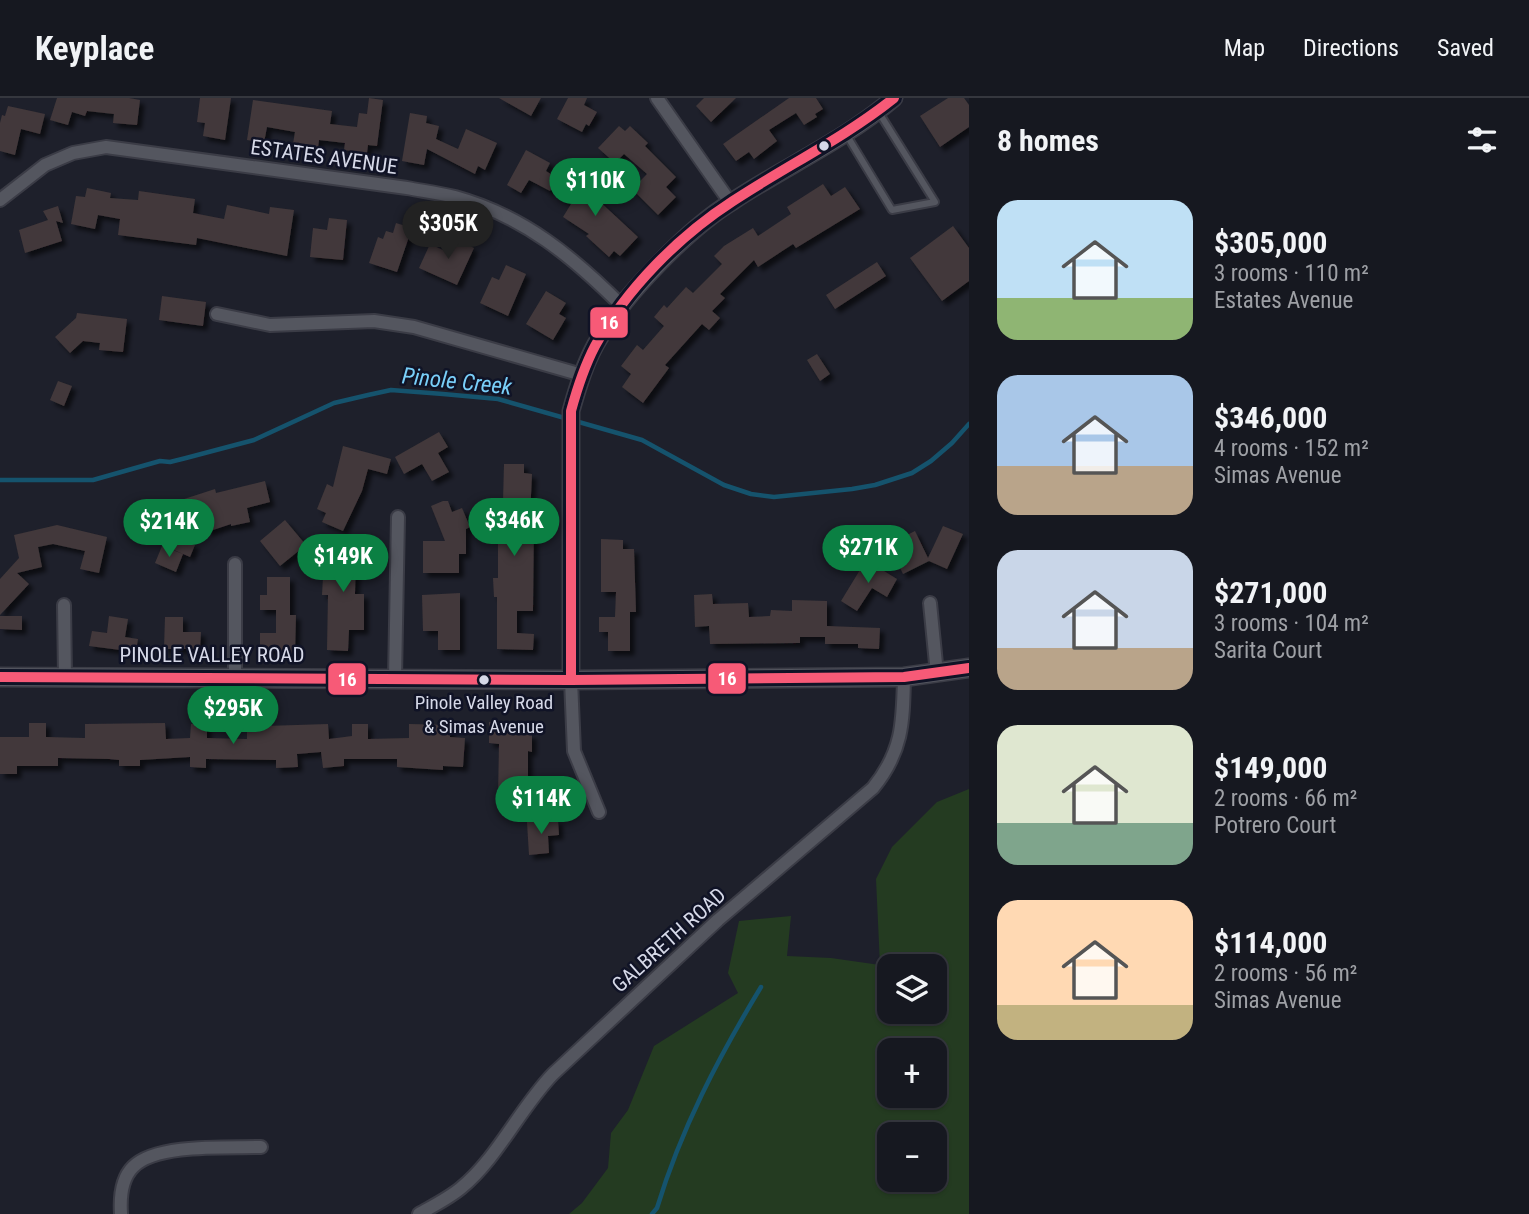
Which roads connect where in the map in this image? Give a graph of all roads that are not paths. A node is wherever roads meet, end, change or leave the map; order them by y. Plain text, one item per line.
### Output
1 (894, 98) edge
2 (660, 99) edge
3 (878, 111) junction
4 (846, 134) junction
5 (0, 200) edge
6 (730, 202) junction
7 (622, 306) junction
8 (217, 314) dead end
9 (581, 378) junction
10 (398, 517) dead end
11 (235, 564) dead end
12 (930, 603) dead end
13 (64, 605) dead end
14 (969, 668) edge
15 (937, 674) junction
16 (0, 677) edge
17 (65, 677) junction
18 (904, 677) junction
19 (235, 678) junction
20 (395, 678) junction
21 (571, 680) junction
22 (599, 812) dead end
23 (261, 1147) dead end
24 (121, 1214) edge
25 (419, 1214) edge

1 - 3 street
2 - 6 street
3 - 4 street
3 - 4 lane
4 - 6 street
5 - 7 street, ESTATES AVENUE
6 - 7 street
7 - 9 street
8 - 9 street
9 - 21 street
10 - 20 street
11 - 19 street
12 - 15 street
13 - 17 street
14 - 15 main road, PINOLE VALLEY ROAD
15 - 18 main road, PINOLE VALLEY ROAD
16 - 17 main road, PINOLE VALLEY ROAD
17 - 19 main road, PINOLE VALLEY ROAD
18 - 21 main road, PINOLE VALLEY ROAD
18 - 25 street, GALBRETH ROAD
19 - 20 main road, PINOLE VALLEY ROAD
20 - 21 main road, PINOLE VALLEY ROAD
21 - 22 street
23 - 24 street

